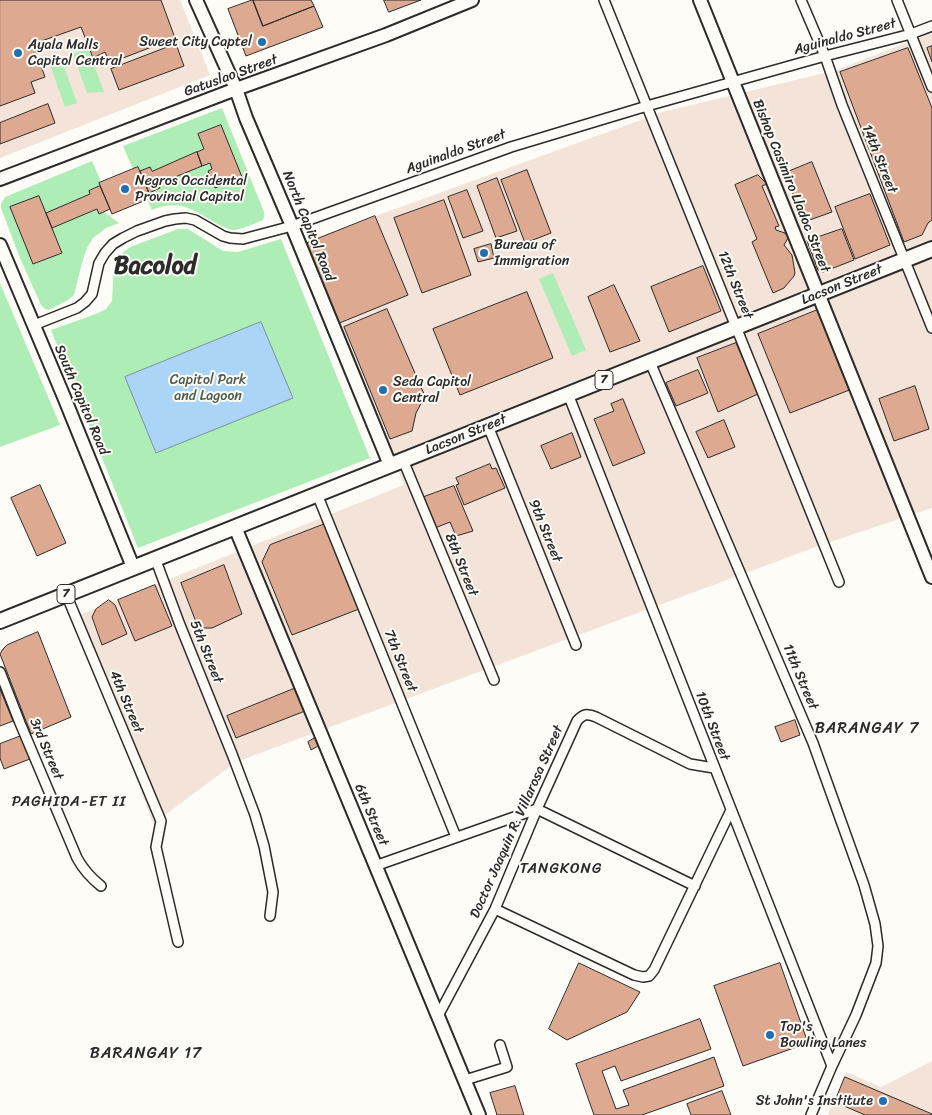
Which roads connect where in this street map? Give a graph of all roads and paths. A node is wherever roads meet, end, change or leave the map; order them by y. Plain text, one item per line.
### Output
1 (196, 0) edge
2 (472, 0) edge
3 (604, 0) edge
4 (700, 0) edge
5 (801, 0) edge
6 (896, 0) edge
7 (932, 26) edge
8 (911, 34) junction
9 (826, 56) junction
10 (734, 82) junction
11 (932, 87) edge
12 (236, 89) junction
13 (647, 106) junction
14 (0, 178) edge
15 (292, 226) junction
16 (0, 245) edge
17 (932, 249) edge
18 (905, 260) junction
19 (819, 295) junction
20 (34, 325) junction
21 (737, 327) junction
22 (932, 328) edge
23 (650, 362) junction
24 (568, 394) junction
25 (488, 426) junction
26 (403, 460) junction
27 (390, 465) junction
28 (317, 494) junction
29 (235, 527) junction
30 (155, 558) junction
31 (133, 568) junction
32 (932, 577) edge
33 (840, 582) dead end
34 (66, 594) junction
35 (0, 621) edge
36 (576, 645) dead end
37 (0, 672) edge
38 (494, 680) dead end
39 (714, 768) junction
40 (537, 809) junction
41 (731, 810) junction
42 (456, 837) junction
43 (375, 866) junction
44 (101, 886) dead end
45 (695, 886) junction
46 (495, 910) junction
47 (270, 916) dead end
48 (178, 942) dead end
49 (438, 1016) junction
50 (500, 1045) dead end
51 (832, 1066) junction
52 (465, 1080) junction
53 (479, 1115) edge
54 (812, 1115) edge

1 - 12 street, North Capitol Road
2 - 12 street, Gatuslao Street
3 - 13 street, 12th Street
4 - 10 street, Bishop Casimiro Lladoc Street
5 - 9 street, 14th Street
6 - 8 street
7 - 8 street, Aguinaldo Street
8 - 9 street, Aguinaldo Street
8 - 11 street
9 - 10 street, Aguinaldo Street
9 - 18 street, 14th Street
10 - 13 street, Aguinaldo Street
10 - 19 street, Bishop Casimiro Lladoc Street
12 - 14 street, Gatuslao Street
12 - 15 street, North Capitol Road
13 - 15 street, Aguinaldo Street
13 - 21 street, 12th Street
15 - 20 street, Aguinaldo Street
15 - 27 street, North Capitol Road
16 - 20 street, South Capitol Road
17 - 18 main road, Lacson Street / 7
18 - 19 main road, Lacson Street / 7
18 - 22 street, 14th Street
19 - 21 main road, Lacson Street / 7
19 - 32 street, Bishop Casimiro Lladoc Street
20 - 31 street, South Capitol Road
21 - 23 main road, Lacson Street / 7
21 - 33 street, 12th Street
23 - 24 main road, Lacson Street / 7
23 - 51 street, 11th Street
24 - 25 main road, Lacson Street / 7
24 - 39 street, 10th Street
25 - 26 main road, Lacson Street / 7
25 - 36 street, 9th Street
26 - 27 main road, Lacson Street / 7
26 - 38 street, 8th Street
27 - 28 main road, Lacson Street / 7
28 - 29 main road, Lacson Street / 7
28 - 42 street, 7th Street
29 - 30 main road, Lacson Street / 7
29 - 43 street, 6th Street
30 - 31 main road, Lacson Street / 7
30 - 47 street, 5th Street
31 - 34 main road, Lacson Street / 7
34 - 35 main road, Lacson Street / 7
34 - 48 street, 4th Street
37 - 44 street, 3rd Street
39 - 40 street, Doctor Joaquin R. Villarosa Street
39 - 41 street, 10th Street
40 - 42 street
40 - 45 street
40 - 46 street, Doctor Joaquin R. Villarosa Street
41 - 45 street
41 - 51 street, 10th Street
42 - 43 street
43 - 49 street, 6th Street
45 - 46 street
46 - 49 street, Doctor Joaquin R. Villarosa Street
49 - 52 street, 6th Street
50 - 52 street
51 - 54 street, 11th Street
52 - 53 street, 6th Street

